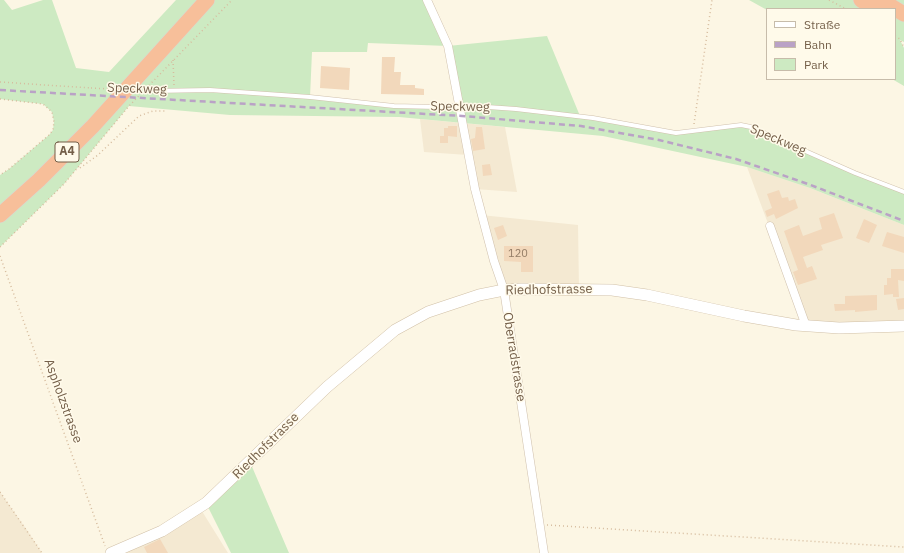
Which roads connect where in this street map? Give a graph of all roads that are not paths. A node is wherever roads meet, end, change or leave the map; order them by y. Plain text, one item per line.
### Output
1 (196, 0) edge
2 (207, 0) edge
3 (427, 0) edge
4 (861, 0) edge
5 (882, 0) edge
6 (874, 8) edge
7 (895, 8) edge
8 (153, 91) road end
9 (459, 105) junction
10 (904, 192) edge
11 (0, 210) edge
12 (0, 215) edge
13 (770, 226) dead end
14 (504, 290) junction
15 (806, 326) junction
16 (904, 326) edge
17 (108, 550) edge
18 (544, 553) edge

1 - 11 highway, A4
2 - 12 highway, A4
3 - 9 street, Oberradstrasse
4 - 6 highway
5 - 7 highway
8 - 9 lane, Speckweg
9 - 10 lane, Speckweg
9 - 14 street, Oberradstrasse
13 - 15 street
14 - 15 street, Riedhofstrasse
14 - 17 street, Riedhofstrasse
14 - 18 street, Oberradstrasse
15 - 16 street, Riedhofstrasse

